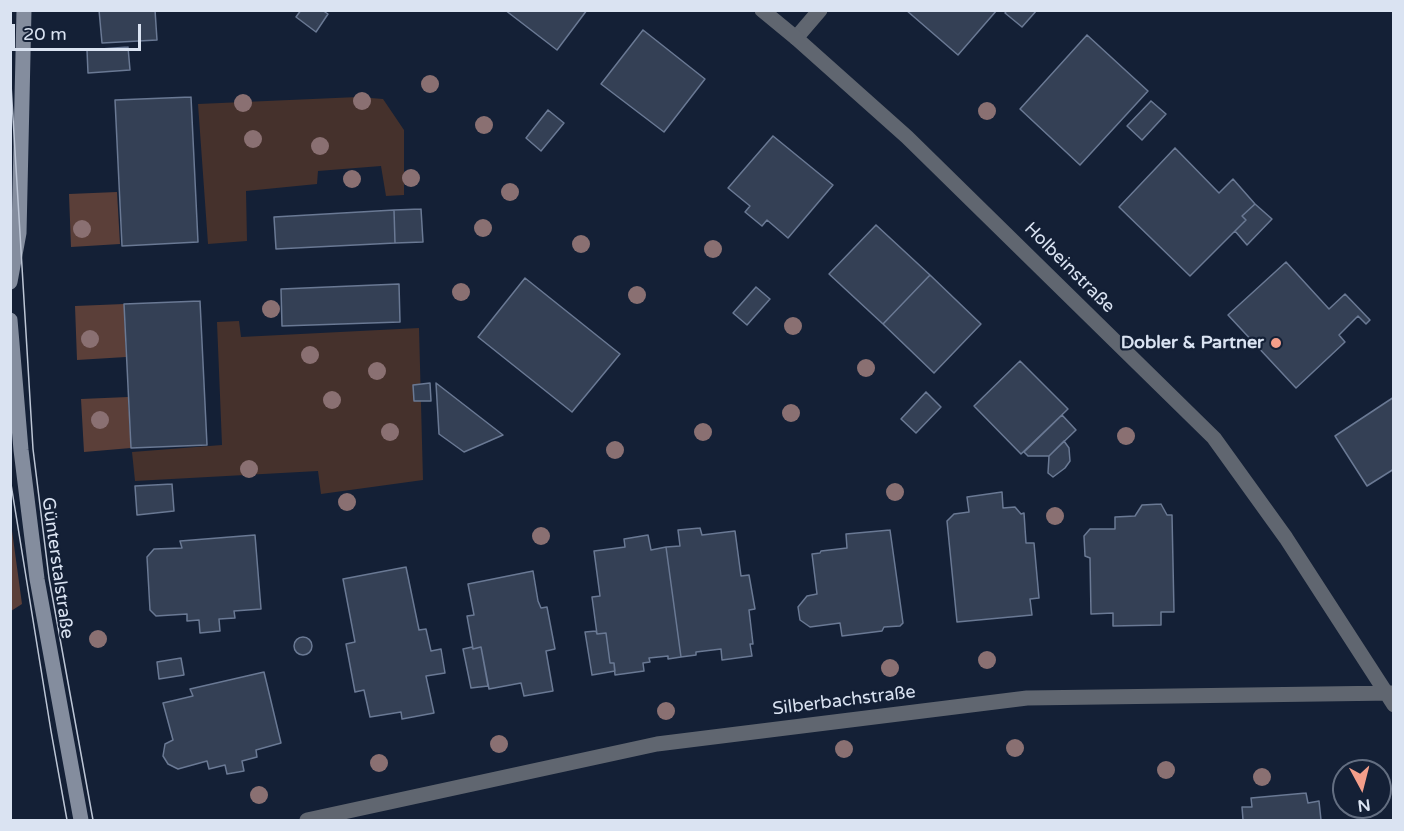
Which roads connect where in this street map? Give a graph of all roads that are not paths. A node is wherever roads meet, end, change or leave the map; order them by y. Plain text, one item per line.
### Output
1 (24, 10) edge
2 (762, 10) edge
3 (820, 10) edge
4 (796, 38) junction
5 (10, 282) edge
6 (10, 320) edge
7 (1391, 697) edge
8 (81, 820) edge
9 (307, 820) edge

1 - 5 main road
2 - 4 street, Holbeinstraße
3 - 4 street
4 - 7 street, Holbeinstraße
6 - 8 main road, Günterstalstraße
7 - 9 street, Silberbachstraße

